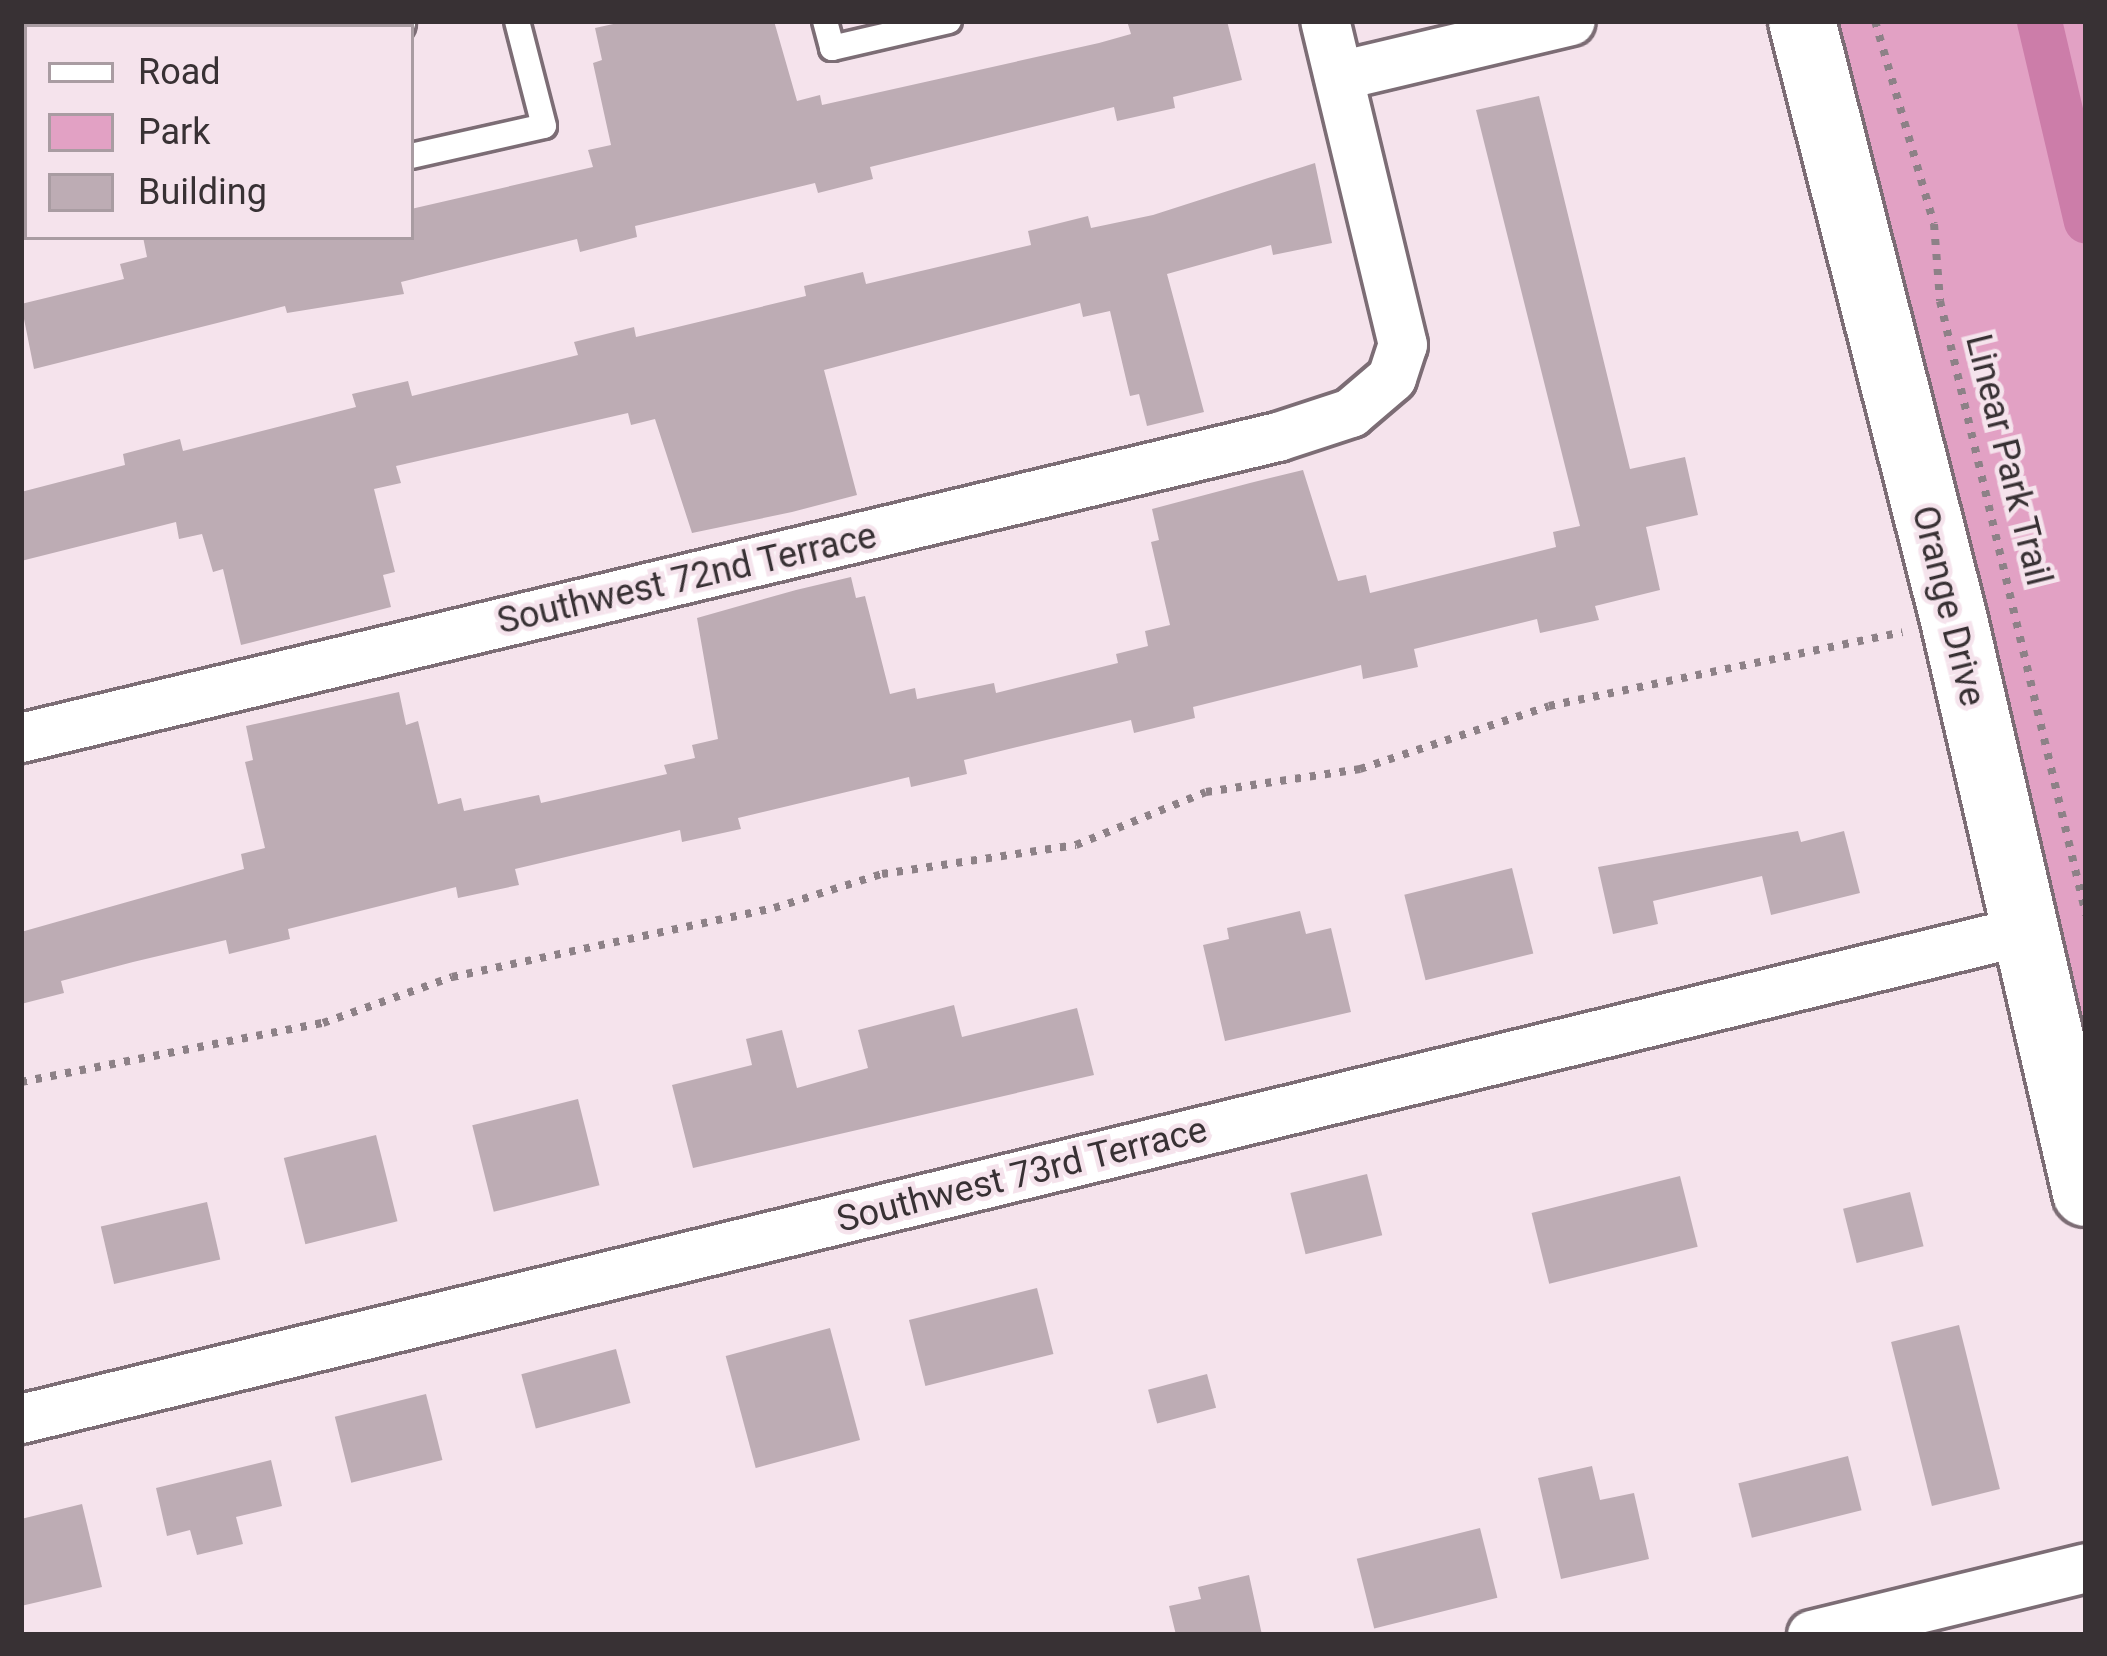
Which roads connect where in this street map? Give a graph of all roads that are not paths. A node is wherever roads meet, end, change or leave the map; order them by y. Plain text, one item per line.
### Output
1 (517, 21) edge
2 (825, 21) edge
3 (949, 21) edge
4 (1325, 21) edge
5 (1571, 21) edge
6 (1802, 21) edge
7 (1339, 76) junction
8 (414, 155) edge
9 (21, 738) edge
10 (2024, 931) junction
11 (2086, 1193) edge
12 (21, 1419) edge
13 (2086, 1568) edge
14 (1812, 1635) edge

1 - 8 lane
2 - 3 lane
4 - 7 street
5 - 7 street
6 - 10 street, Orange Drive
7 - 9 street, Southwest 72nd Terrace
10 - 11 street, Orange Drive
10 - 12 street, Southwest 73rd Terrace
13 - 14 street

